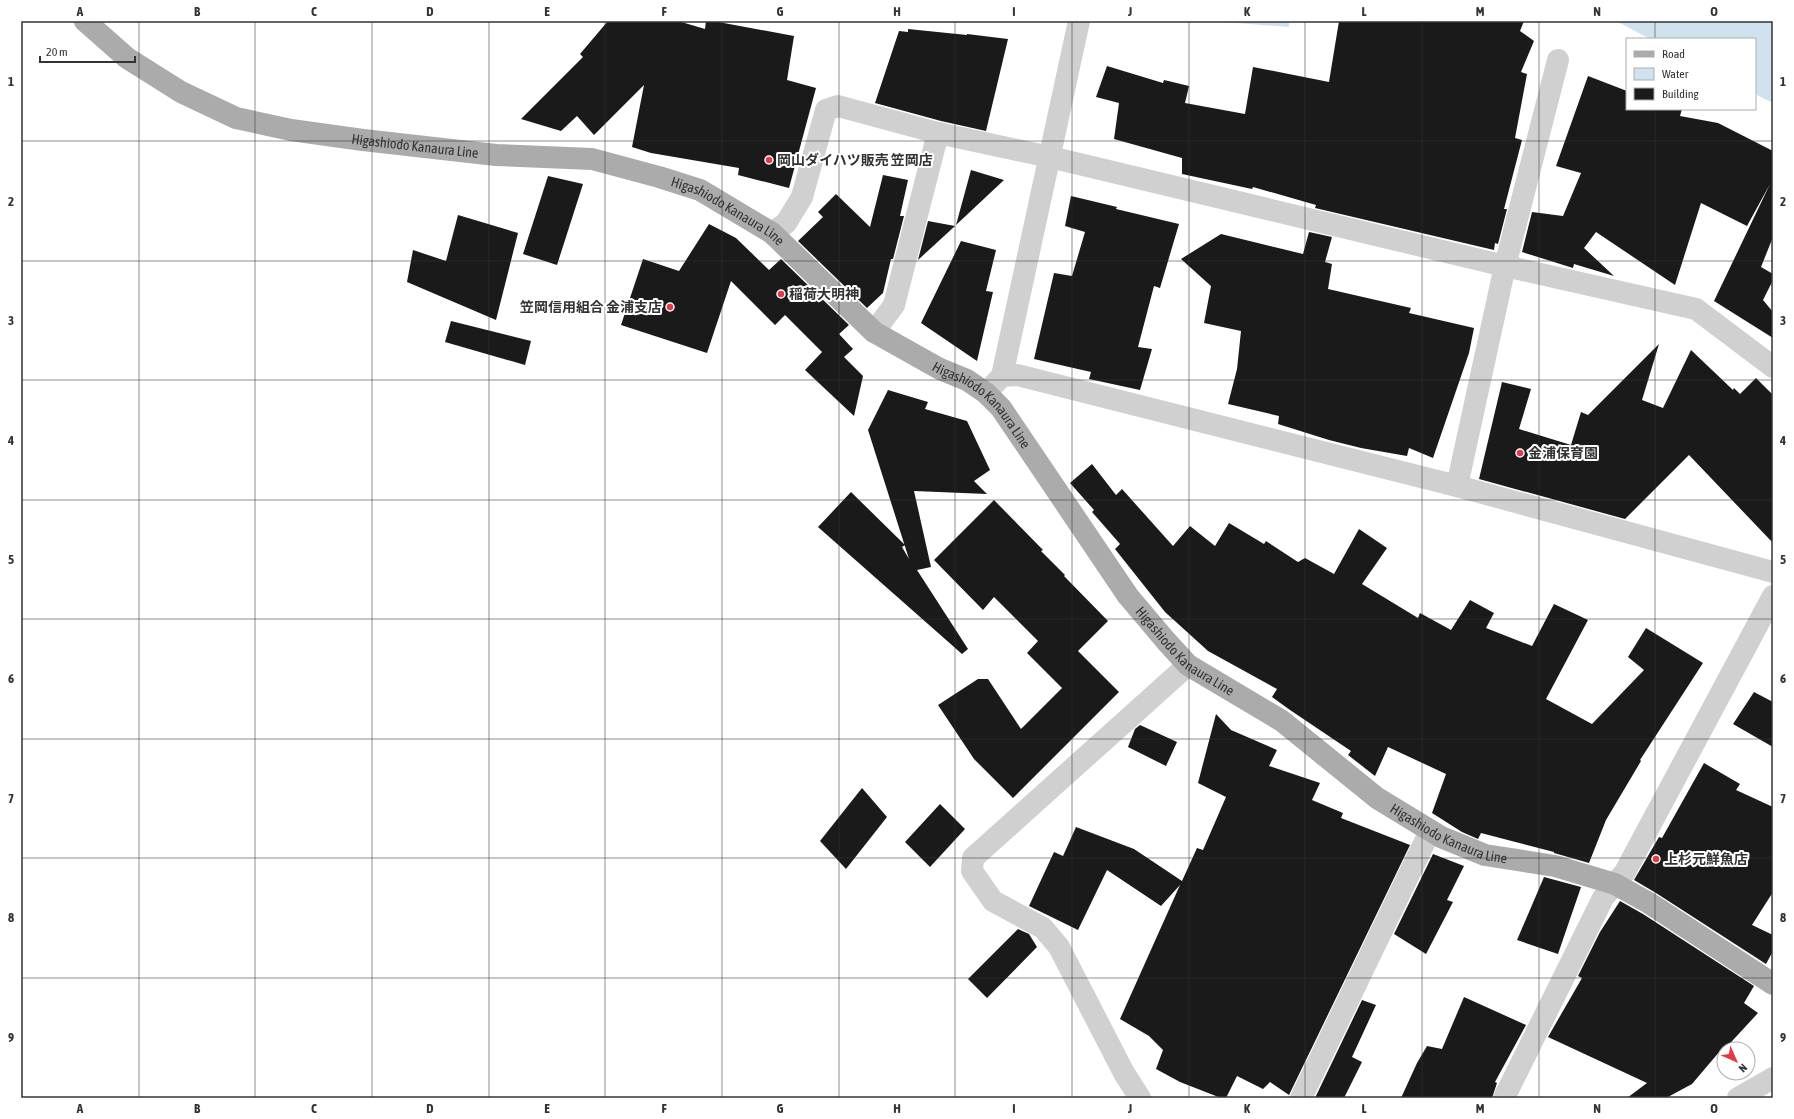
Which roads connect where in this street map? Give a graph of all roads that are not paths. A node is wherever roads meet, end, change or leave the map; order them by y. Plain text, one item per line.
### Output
1 (85, 21) edge
2 (1079, 21) edge
3 (1558, 60) dead end
4 (938, 133) junction
5 (1050, 157) junction
6 (772, 233) junction
7 (1506, 266) junction
8 (874, 332) junction
9 (1773, 367) edge
10 (1002, 376) junction
11 (986, 393) junction
12 (1457, 486) junction
13 (1773, 572) edge
14 (1773, 596) edge
15 (1188, 665) junction
16 (1430, 831) junction
17 (1615, 884) junction
18 (1773, 984) edge
19 (1773, 1078) edge
20 (1140, 1098) edge
21 (1301, 1098) edge
22 (1504, 1098) edge
23 (1738, 1098) edge

1 - 6 main road, Higashiodo Kanaura Line
2 - 5 street
3 - 7 street
4 - 5 street
4 - 6 street
4 - 8 street
5 - 7 street
5 - 10 street
6 - 8 main road, Higashiodo Kanaura Line
7 - 9 street
7 - 12 street
8 - 11 main road, Higashiodo Kanaura Line
10 - 11 street
10 - 12 street
11 - 15 main road, Higashiodo Kanaura Line
12 - 13 street
14 - 17 street
15 - 16 main road, Higashiodo Kanaura Line
15 - 20 street
16 - 17 main road, Higashiodo Kanaura Line
16 - 21 street
17 - 18 main road, Higashiodo Kanaura Line
17 - 22 street
19 - 23 street

